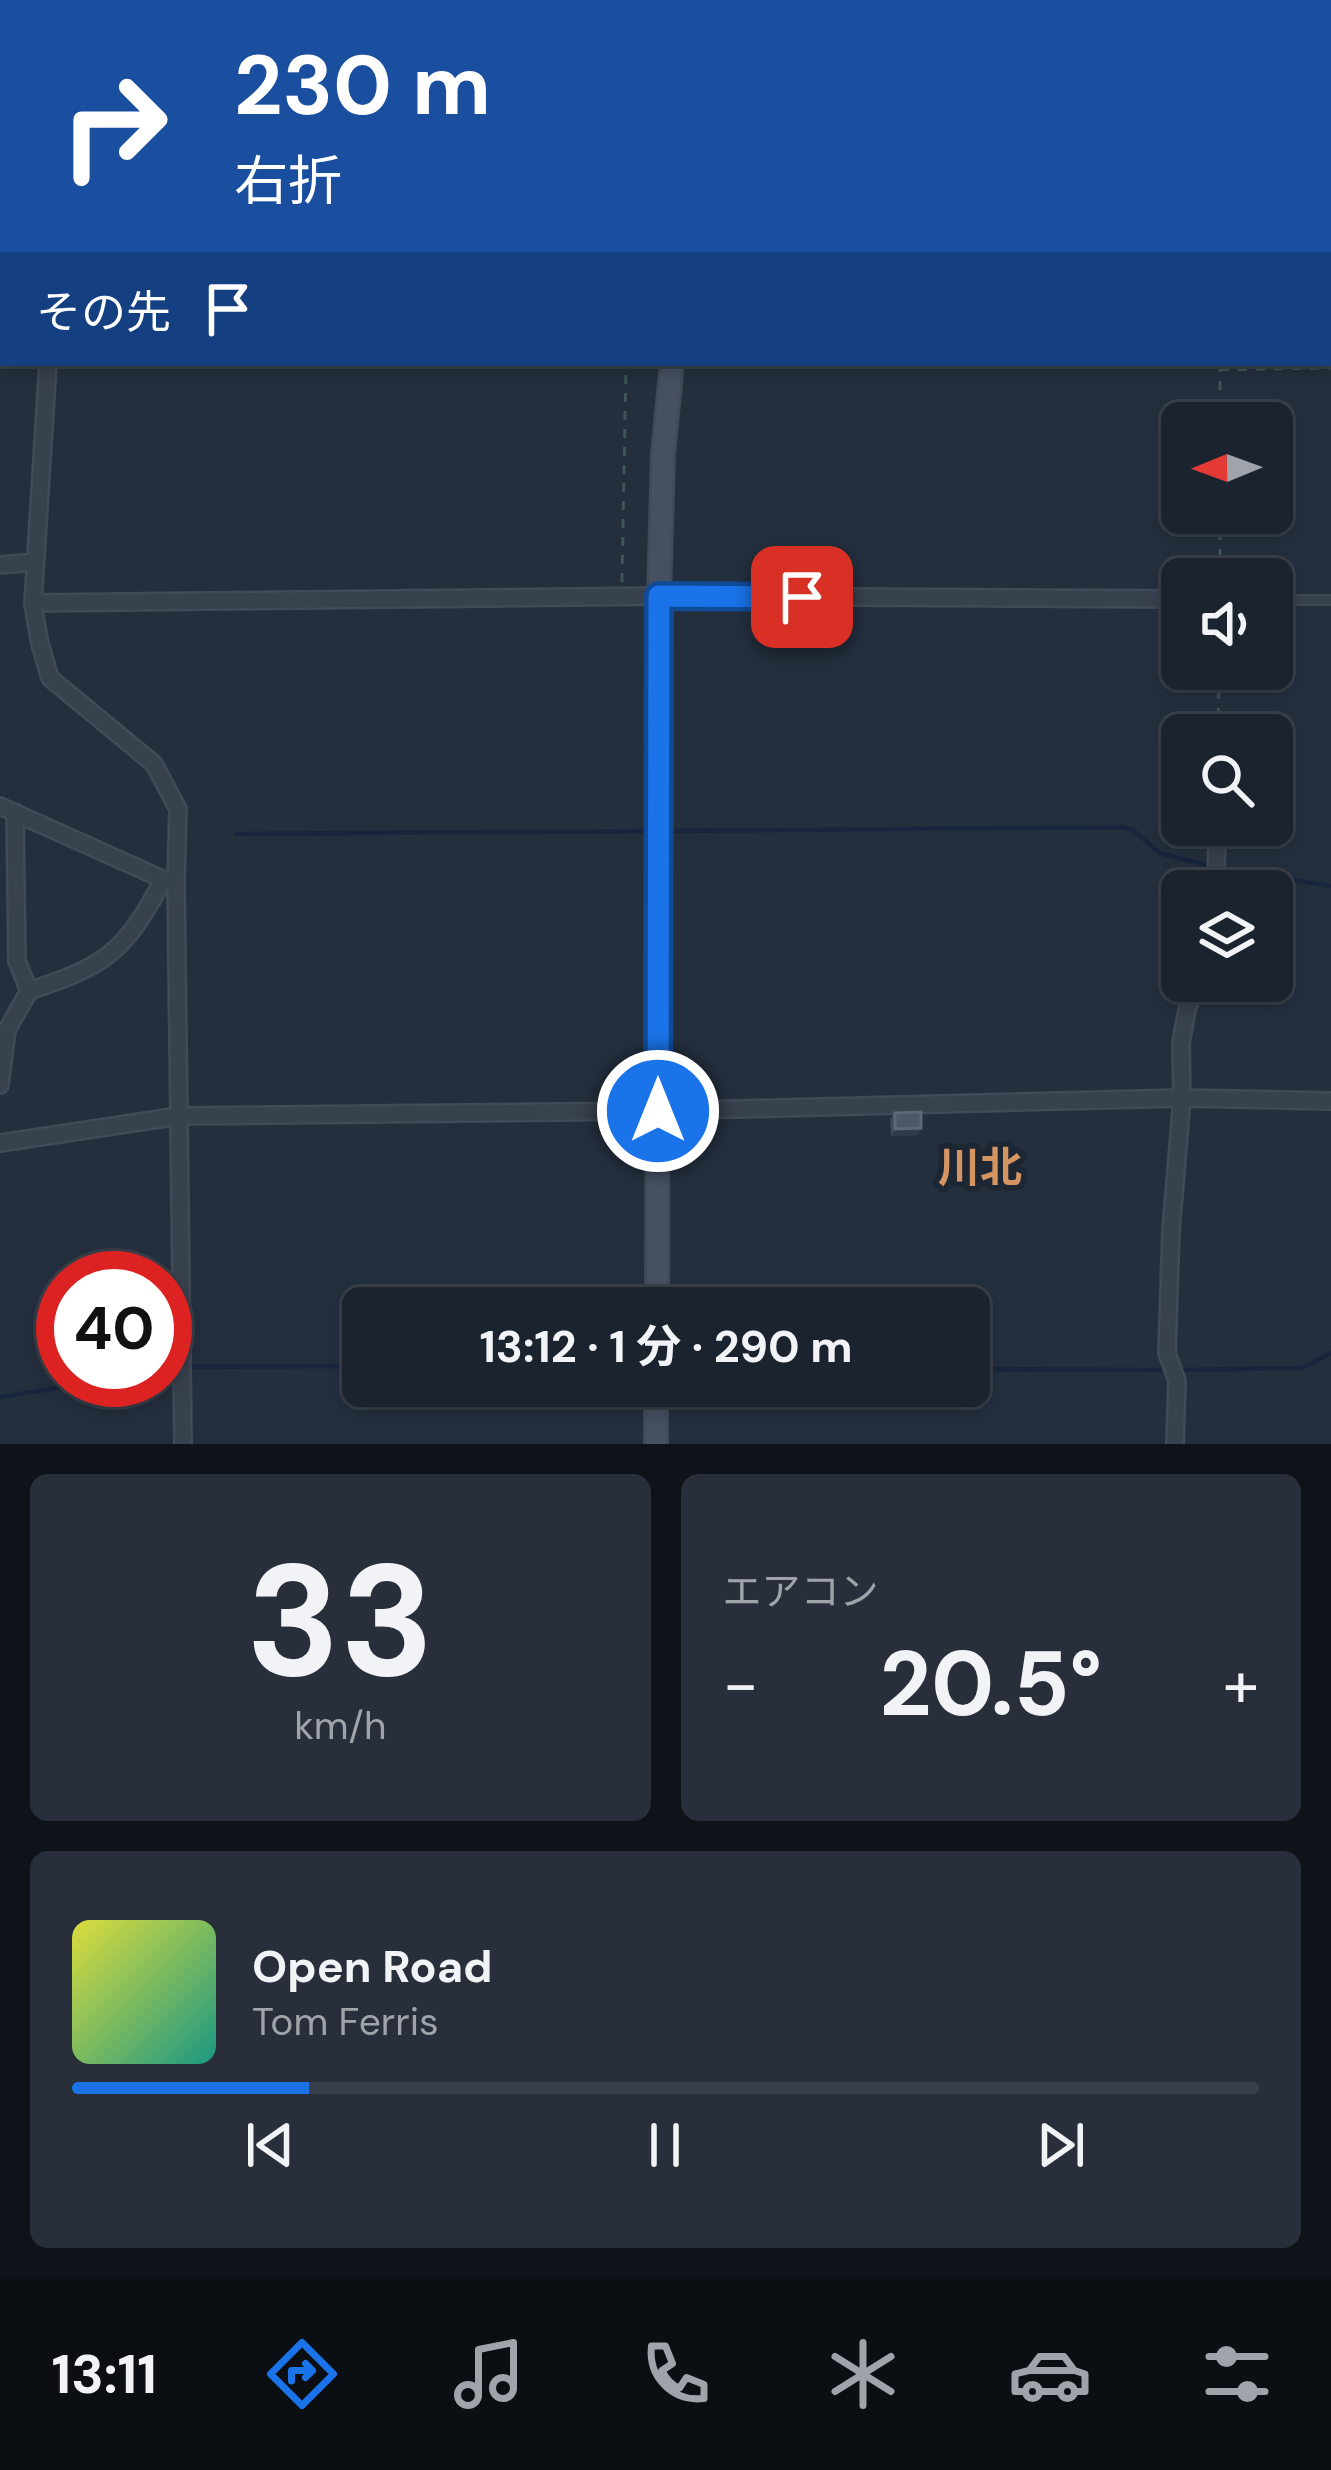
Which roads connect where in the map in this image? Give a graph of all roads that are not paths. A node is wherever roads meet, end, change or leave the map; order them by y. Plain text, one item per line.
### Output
1 (49, 366) edge
2 (672, 366) edge
3 (35, 562) junction
4 (0, 566) edge
5 (659, 596) junction
6 (1161, 599) edge
7 (1293, 600) edge
8 (1331, 600) edge
9 (33, 602) junction
10 (8, 809) edge
11 (169, 881) junction
12 (29, 991) junction
13 (1190, 1002) edge
14 (0, 1085) edge
15 (1182, 1098) junction
16 (1331, 1101) edge
17 (658, 1111) junction
18 (179, 1117) junction
19 (0, 1144) edge
20 (657, 1287) edge
21 (656, 1407) edge
22 (183, 1444) edge
23 (656, 1444) edge
24 (1175, 1444) edge

1 - 3 street
2 - 5 street
3 - 4 street
3 - 9 street
5 - 6 street
5 - 9 street
5 - 17 street
7 - 8 lane
9 - 11 street
10 - 11 street
10 - 12 street
11 - 12 street
11 - 18 street
12 - 14 street
13 - 15 street
15 - 16 street
15 - 17 street
15 - 24 street
17 - 18 street
17 - 20 street
18 - 19 street
18 - 22 street
21 - 23 street

